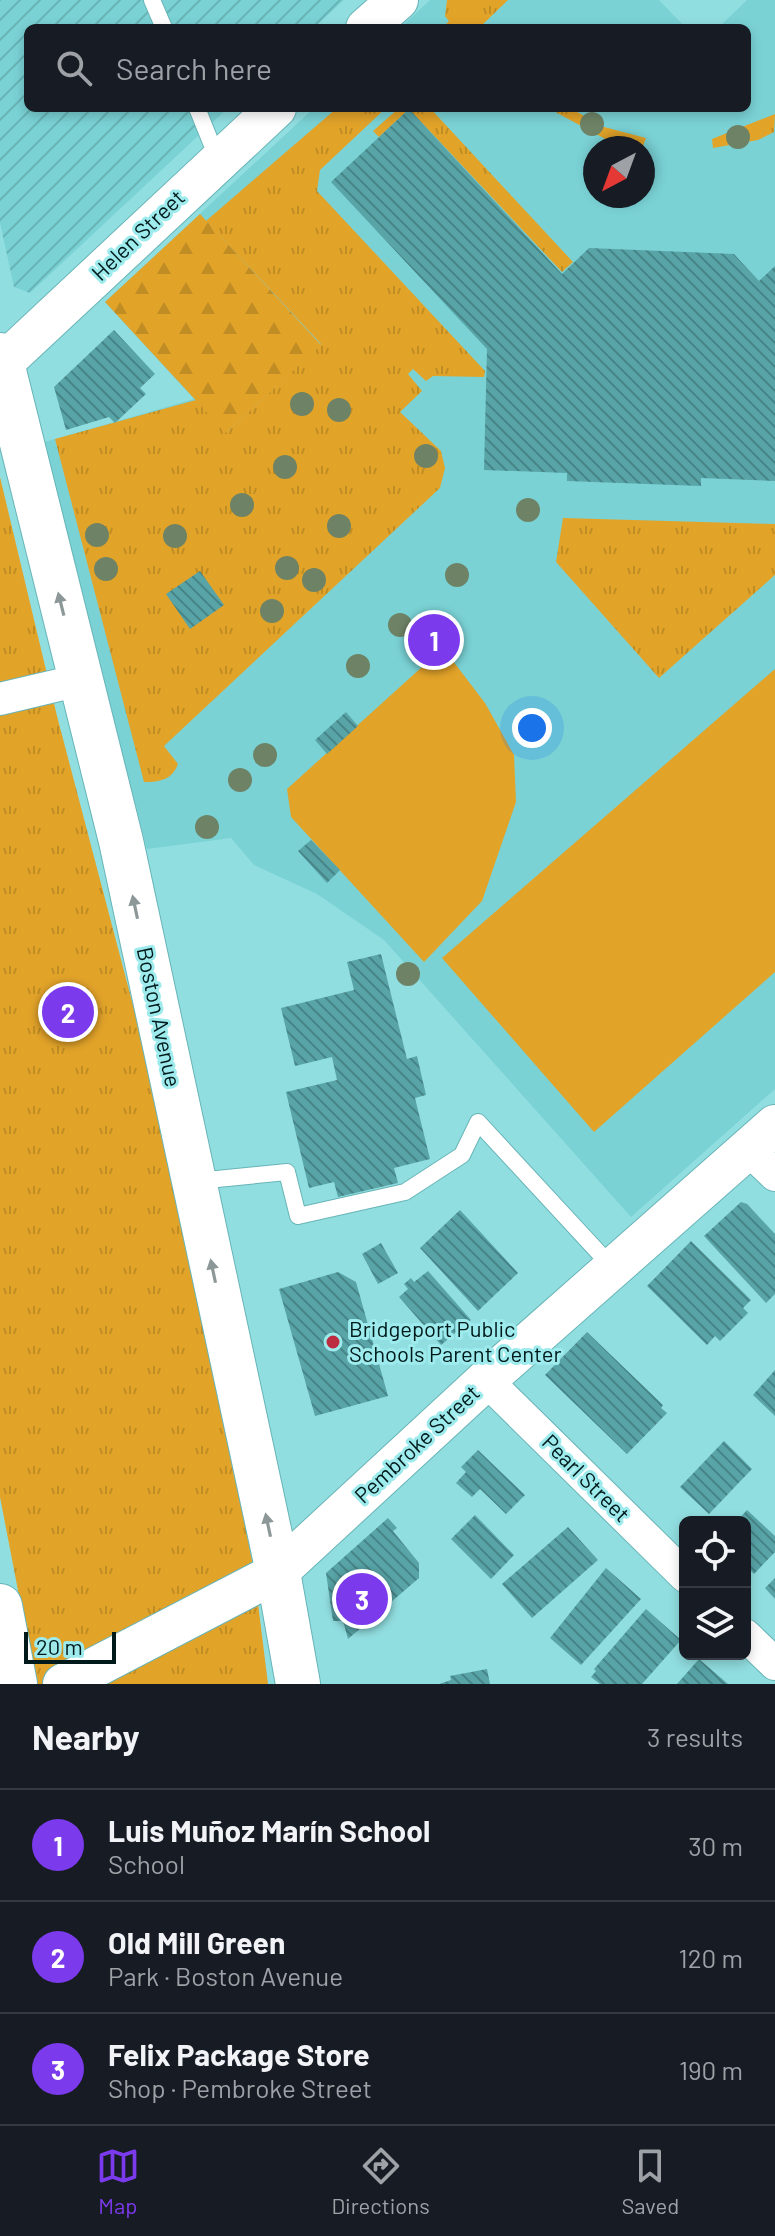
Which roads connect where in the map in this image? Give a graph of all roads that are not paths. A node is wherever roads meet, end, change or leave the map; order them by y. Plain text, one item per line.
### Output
1 (152, 0) edge
2 (398, 0) edge
3 (162, 24) edge
4 (371, 24) edge
5 (199, 112) edge
6 (272, 112) edge
7 (218, 160) junction
8 (1, 359) edge
9 (80, 680) junction
10 (0, 699) edge
11 (766, 1150) edge
12 (194, 1181) junction
13 (613, 1268) junction
14 (486, 1380) junction
15 (679, 1570) edge
16 (278, 1572) junction
17 (0, 1606) edge
18 (751, 1641) edge
19 (775, 1664) edge
20 (15, 1684) edge
21 (63, 1684) edge
22 (298, 1684) edge

1 - 3 lane
2 - 4 street
5 - 7 lane
6 - 7 street, Helen Street
7 - 8 street, Helen Street
9 -> 8 main road, Boston Avenue
9 - 10 street
12 -> 9 main road, Boston Avenue
11 - 13 street, Pembroke Street
12 - 13 lane
16 -> 12 main road, Boston Avenue
13 - 14 street, Pembroke Street
14 - 15 street, Pearl Street
14 - 16 street, Pembroke Street
16 - 21 street, Pembroke Street
16 - 22 main road, Boston Avenue
17 - 20 main road
18 - 19 street

